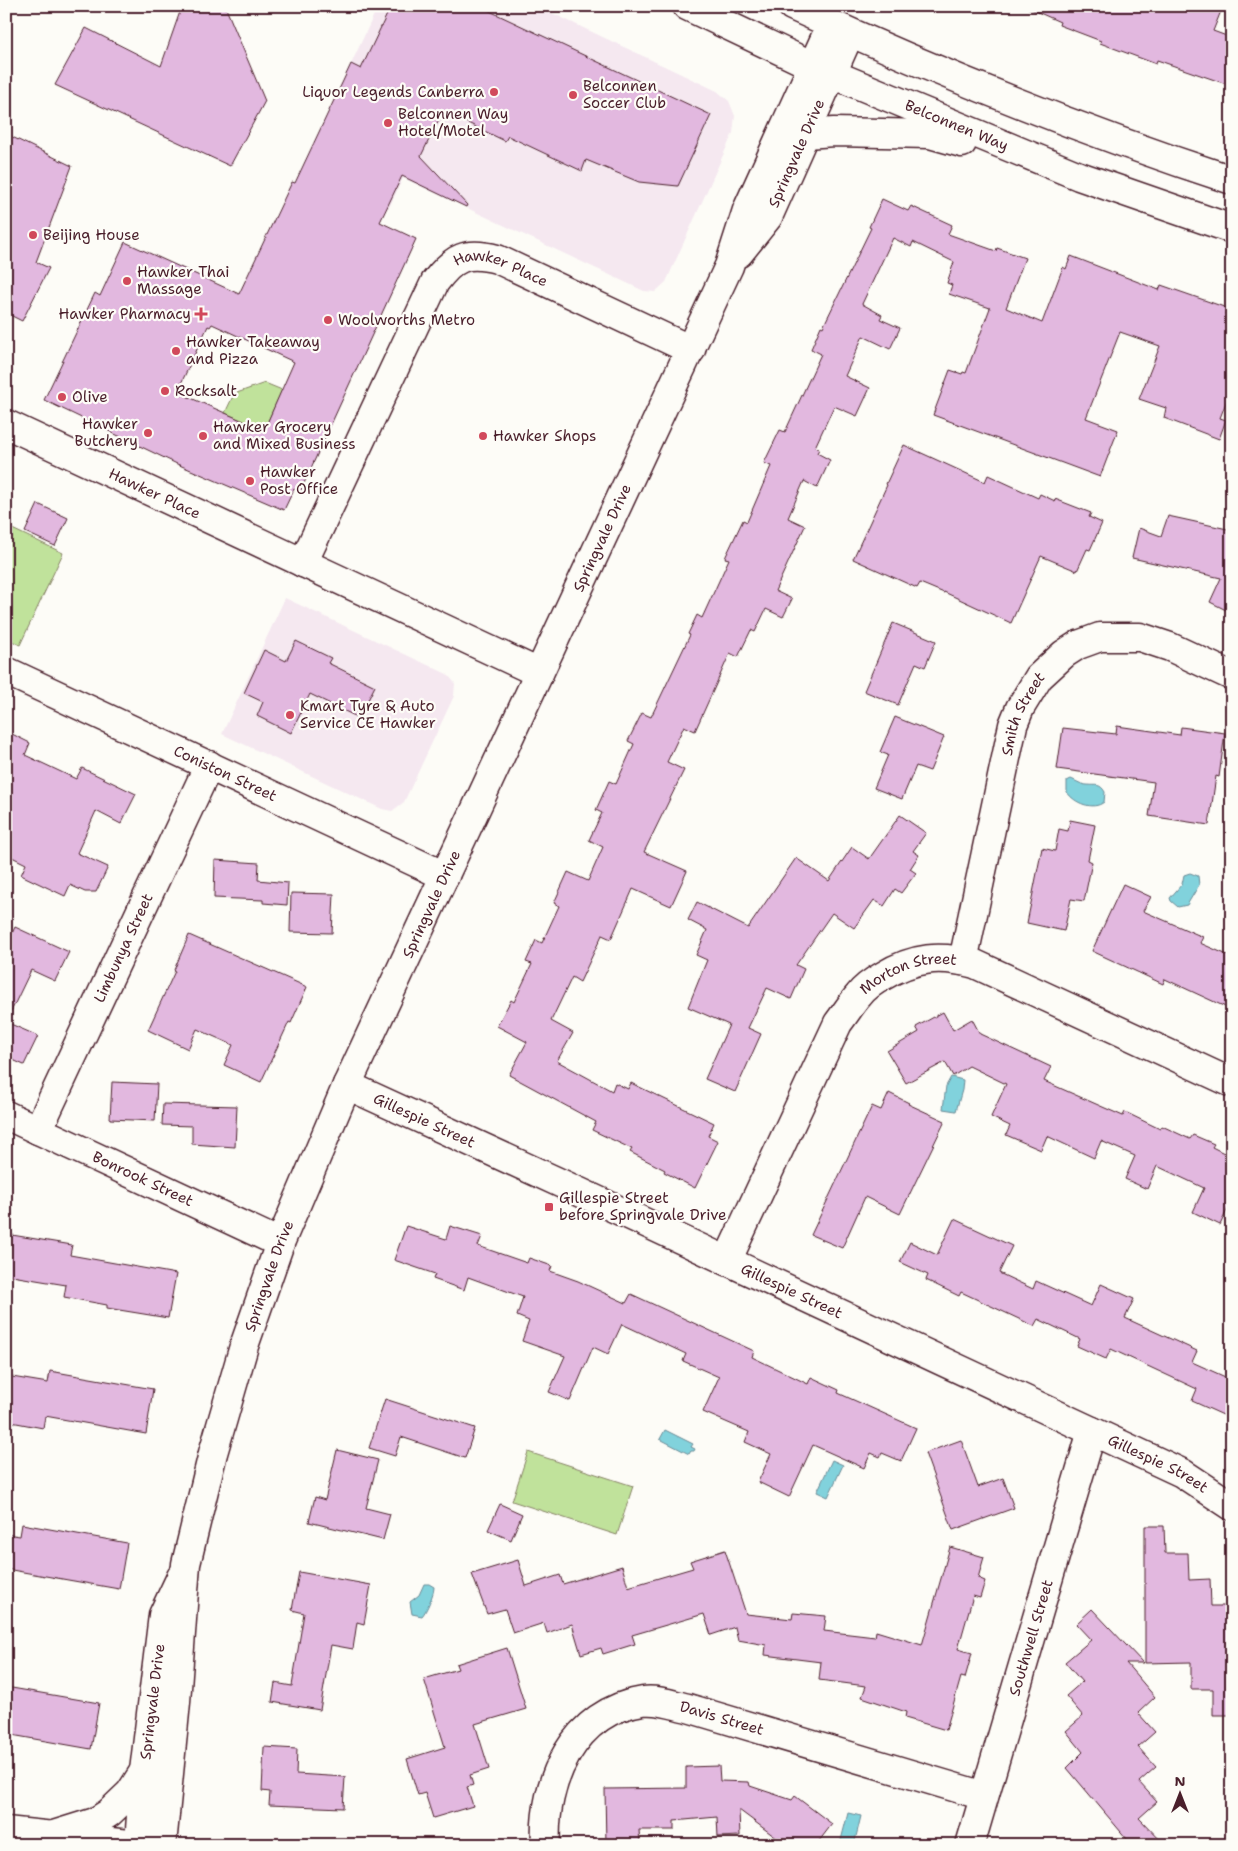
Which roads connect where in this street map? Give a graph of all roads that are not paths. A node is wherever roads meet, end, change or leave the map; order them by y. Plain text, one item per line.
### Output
1 (687, 6) edge
2 (792, 6) edge
3 (841, 29) junction
4 (822, 70) junction
5 (806, 134) junction
6 (1079, 176) junction
7 (1232, 180) edge
8 (1232, 229) edge
9 (729, 266) junction
10 (690, 350) junction
11 (6, 424) edge
12 (303, 563) junction
13 (6, 671) edge
14 (539, 673) junction
15 (1232, 676) edge
16 (208, 765) junction
17 (445, 876) junction
18 (963, 961) junction
19 (1232, 1084) edge
20 (347, 1085) junction
21 (6, 1115) edge
22 (38, 1130) junction
23 (280, 1243) junction
24 (727, 1261) junction
25 (1092, 1431) junction
26 (1232, 1506) edge
27 (186, 1564) junction
28 (144, 1771) junction
29 (984, 1796) junction
30 (6, 1831) edge
31 (50, 1836) junction
32 (139, 1845) edge
33 (162, 1845) edge
34 (546, 1845) edge
35 (970, 1845) edge

1 - 4 street, Belconnen Way
2 - 3 street
3 - 4 street, Springvale Drive
3 - 7 street
4 - 5 street, Springvale Drive
4 - 6 street, Belconnen Way
4 - 9 street, Springvale Drive
5 - 6 street
5 - 9 street, Springvale Drive
6 - 8 street, Belconnen Way
9 - 10 street, Springvale Drive
10 - 12 street, Hawker Place
10 - 14 street, Springvale Drive
11 - 12 street, Hawker Place
12 - 14 street, Hawker Place
13 - 16 street, Coniston Street
14 - 17 street, Springvale Drive
15 - 18 street, Smith Street
16 - 17 street, Coniston Street
16 - 22 street, Limbunya Street
17 - 20 street, Springvale Drive
18 - 19 street, Morton Street
18 - 24 street, Morton Street
20 - 23 street, Springvale Drive
20 - 24 street, Gillespie Street
21 - 22 street, Bonrook Street
22 - 23 street, Bonrook Street
23 - 27 street, Springvale Drive
24 - 25 street, Gillespie Street
25 - 26 street, Gillespie Street
25 - 29 street, Southwell Street
27 - 28 street, Springvale Drive
27 - 33 street, Springvale Drive
28 - 31 street
28 - 32 street, Springvale Drive
29 - 34 street, Davis Street
29 - 35 street, Southwell Street
30 - 31 street
31 - 32 street

